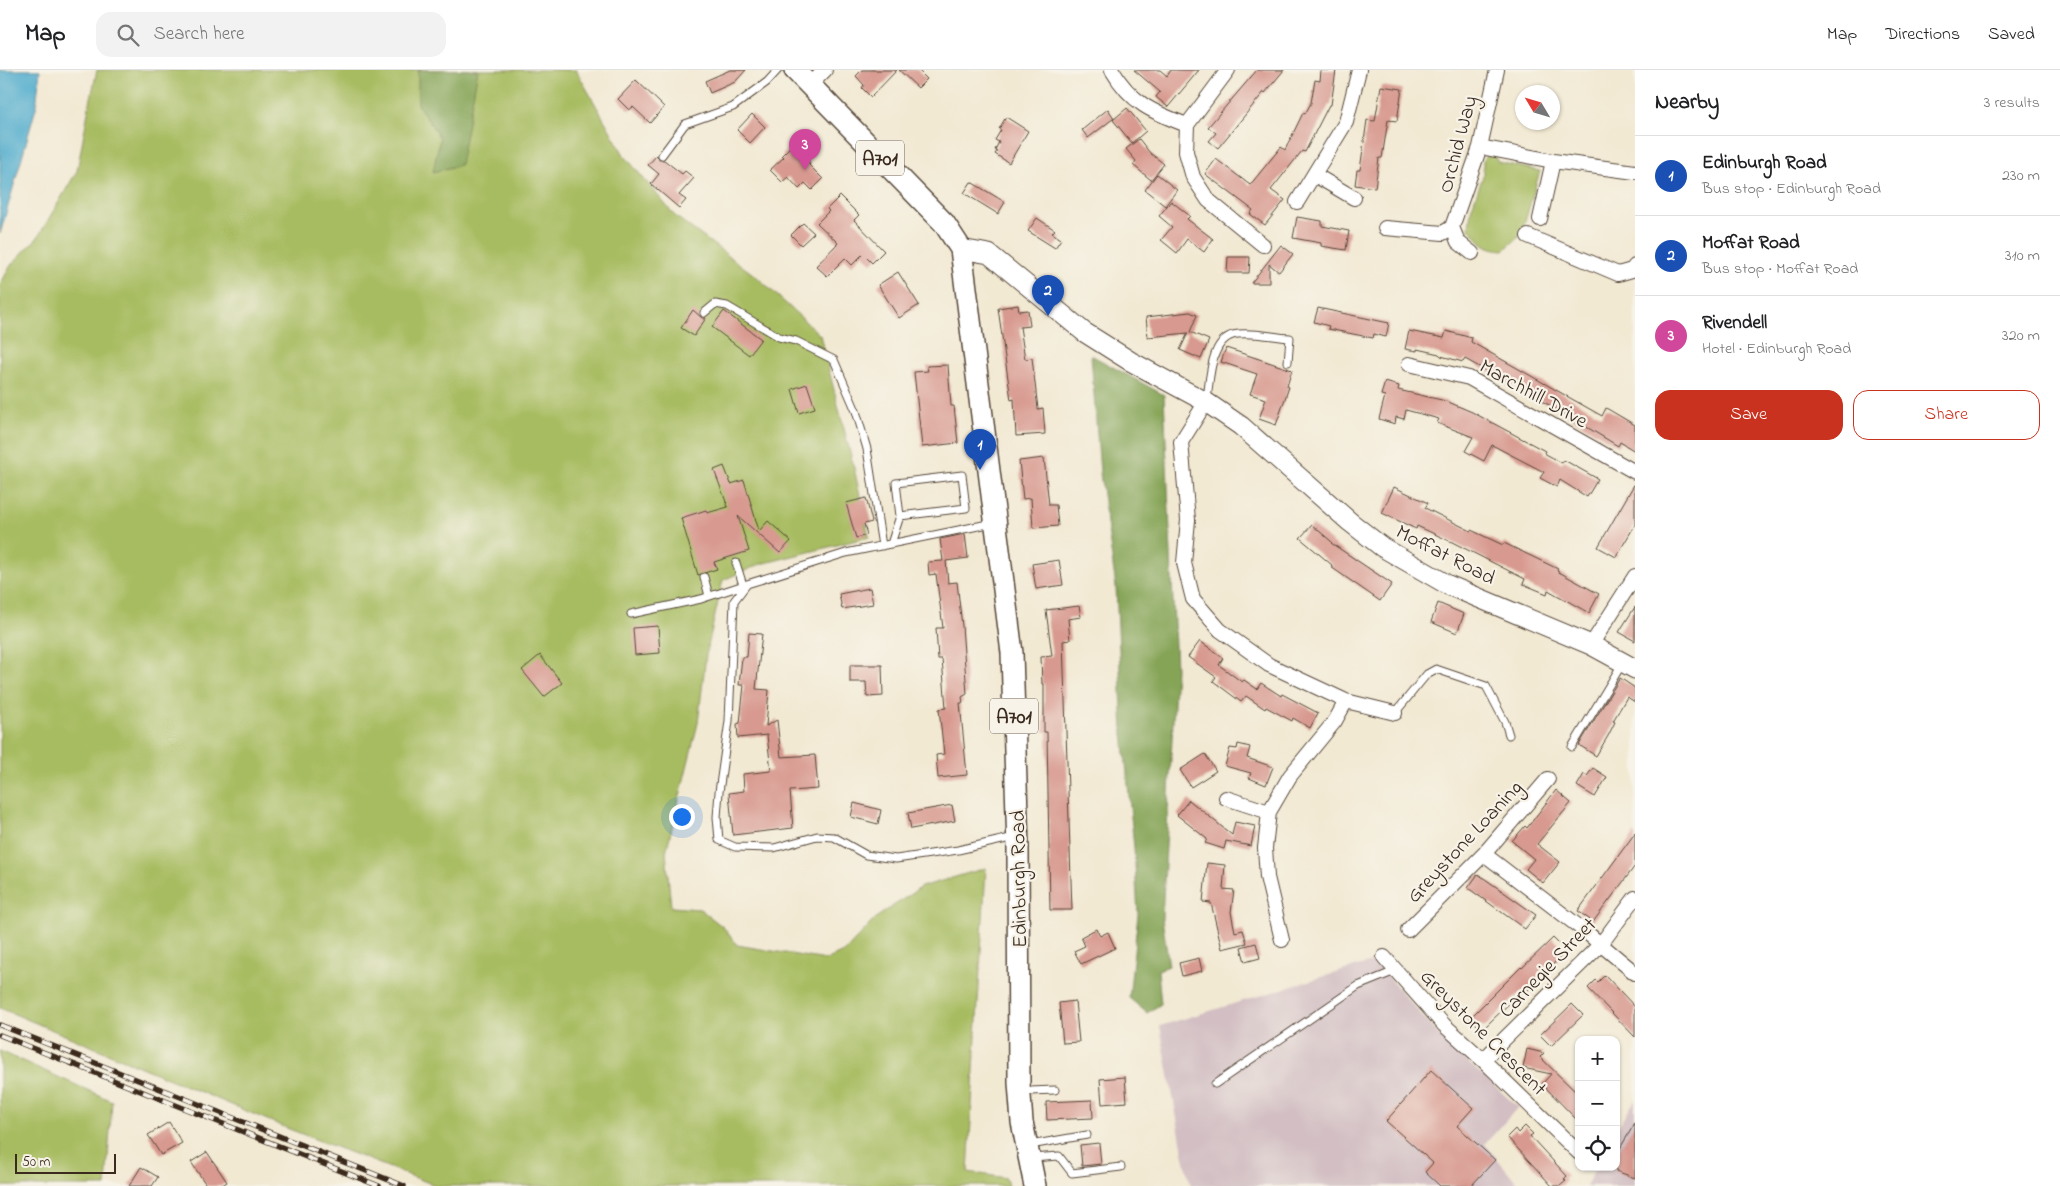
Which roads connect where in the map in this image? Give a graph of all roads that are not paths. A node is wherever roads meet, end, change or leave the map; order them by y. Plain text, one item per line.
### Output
1 (778, 70) edge
2 (795, 70) edge
3 (825, 70) edge
4 (1112, 70) edge
5 (1228, 70) edge
6 (1359, 70) edge
7 (1497, 70) edge
8 (810, 85) junction
9 (1187, 125) junction
10 (1480, 147) junction
11 (662, 155) dead end
12 (1553, 161) junction
13 (1635, 172) edge
14 (1314, 175) junction
15 (1354, 198) dead end
16 (1298, 202) dead end
17 (1540, 219) dead end
18 (1452, 227) junction
19 (1385, 228) dead end
20 (1528, 236) dead end
21 (1263, 245) dead end
22 (961, 249) junction
23 (1472, 253) dead end
24 (1635, 266) edge
25 (704, 313) dead end
26 (1288, 362) dead end
27 (1409, 364) dead end
28 (1206, 402) junction
29 (1635, 472) edge
30 (900, 516) junction
31 (996, 522) junction
32 (891, 544) junction
33 (882, 546) junction
34 (736, 563) dead end
35 (704, 576) dead end
36 (1635, 576) edge
37 (745, 584) junction
38 (709, 596) junction
39 (630, 614) dead end
40 (1591, 645) junction
41 (1629, 665) edge
42 (1346, 701) junction
43 (1395, 713) joint
44 (1509, 735) dead end
45 (1572, 747) dead end
46 (1548, 779) dead end
47 (1226, 798) dead end
48 (1268, 812) junction
49 (1018, 837) junction
50 (1484, 854) junction
51 (1635, 898) edge
52 (1408, 930) dead end
53 (1282, 940) dead end
54 (1601, 944) junction
55 (1384, 958) dead end
56 (1395, 971) junction
57 (1635, 973) edge
58 (1483, 1060) junction
59 (1215, 1084) dead end
60 (1055, 1090) dead end
61 (1020, 1094) junction
62 (1087, 1135) dead end
63 (1575, 1149) edge
64 (1028, 1152) junction
65 (1121, 1167) dead end
66 (1035, 1186) edge

1 - 11 lane
2 - 8 main road, Edinburgh Road / A701
3 - 8 street
4 - 9 street
5 - 9 street
6 - 14 street
7 - 10 street, Orchid Way
8 - 22 main road, Edinburgh Road / A701
9 - 21 street
10 - 12 street
10 - 18 street, Orchid Way
12 - 13 street
12 - 17 street
14 - 15 street
14 - 16 street
18 - 19 street
18 - 23 street
20 - 24 street
22 - 28 street, Moffat Road
22 - 31 main road, Edinburgh Road / A701
25 - 33 lane
26 - 28 lane
27 - 29 street, Marchhill Drive
28 - 40 street, Moffat Road
28 - 42 street
30 - 30 lane
30 - 32 lane
31 - 32 lane
31 - 49 main road, Edinburgh Road / A701
32 - 33 lane
33 - 37 lane
34 - 37 lane
35 - 38 lane
36 - 40 street
37 - 38 lane
37 - 49 lane
38 - 39 lane
40 - 41 street, Moffat Road
41 - 45 lane
42 - 43 street
42 - 48 street
43 - 44 lane
46 - 50 street, Greystone Loaning
47 - 48 street
48 - 53 street
49 - 61 main road, Edinburgh Road / A701
50 - 52 street, Greystone Loaning
50 - 54 street
51 - 54 street, Carnegie Street
54 - 57 street
54 - 58 street, Carnegie Street
55 - 56 street, Greystone Crescent
56 - 58 street, Greystone Crescent
56 - 59 lane
58 - 63 street, Greystone Crescent
60 - 61 lane
61 - 64 main road, Edinburgh Road / A701
62 - 64 lane
64 - 65 lane
64 - 66 main road, Edinburgh Road / A701

